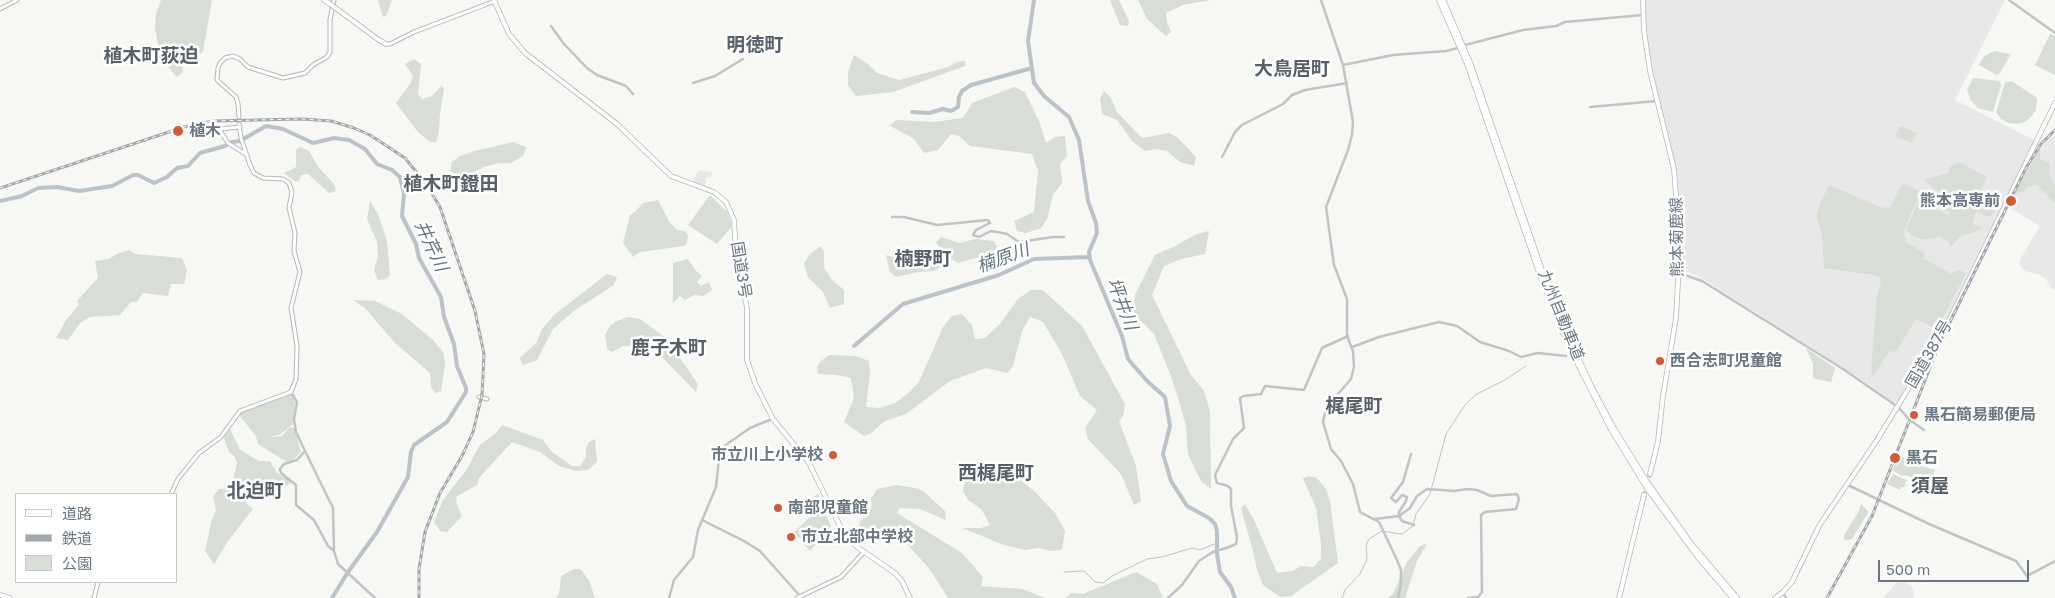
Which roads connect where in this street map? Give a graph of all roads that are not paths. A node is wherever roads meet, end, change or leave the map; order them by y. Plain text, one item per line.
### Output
1 (17, 0) edge
2 (324, 0) edge
3 (334, 0) edge
4 (1321, 0) edge
5 (1439, 0) edge
6 (1443, 0) edge
7 (1643, 0) edge
8 (2008, 0) edge
9 (494, 1) edge
10 (0, 9) edge
11 (1643, 15) junction
12 (551, 26) dead end
13 (2055, 33) edge
14 (386, 44) joint
15 (1465, 45) dead end
16 (1458, 48) dead end
17 (743, 59) dead end
18 (1343, 65) junction
19 (693, 83) dead end
20 (1347, 83) junction
21 (633, 94) dead end
22 (1657, 101) junction
23 (2055, 103) edge
24 (1590, 107) dead end
25 (239, 118) dead end
26 (247, 155) junction
27 (1222, 157) dead end
28 (892, 217) dead end
29 (1064, 237) dead end
30 (1680, 273) junction
31 (1348, 336) junction
32 (1352, 347) junction
33 (1566, 356) dead end
34 (291, 392) junction
35 (479, 397) dead end
36 (486, 400) dead end
37 (1898, 407) junction
38 (773, 419) junction
39 (1924, 430) dead end
40 (305, 451) junction
41 (1411, 454) dead end
42 (1650, 474) tunnel mouth
43 (1848, 485) junction
44 (171, 493) edge
45 (1644, 495) tunnel mouth
46 (1399, 516) junction
47 (1375, 519) junction
48 (702, 520) junction
49 (1413, 524) dead end
50 (334, 551) junction
51 (864, 552) junction
52 (2055, 561) edge
53 (98, 583) edge
54 (1783, 592) junction
55 (0, 595) edge
56 (799, 597) edge
57 (10, 598) edge
58 (94, 598) edge
59 (375, 598) edge
60 (669, 598) edge
61 (910, 598) edge
62 (1168, 598) edge
63 (1398, 598) edge
64 (1468, 598) edge
65 (1619, 598) edge
66 (1733, 598) edge
67 (1737, 598) edge
68 (1775, 598) edge
69 (1786, 598) edge

1 - 10 main road
2 - 14 main road, bridge
3 - 25 main road
4 - 18 street
5 - 66 highway, 九州自動車道
6 - 67 highway, 九州自動車道
7 - 11 main road, 熊本菊鹿線
8 - 13 street
9 - 14 main road
9 - 38 main road, 国道3号
11 - 15 street
11 - 22 main road, 熊本菊鹿線
12 - 21 street
16 - 18 street
17 - 19 street
18 - 20 street
20 - 27 street
20 - 31 street
22 - 24 street
22 - 30 main road, 熊本菊鹿線
23 - 37 main road, 国道387号
26 - 26 main road
26 - 34 main road
28 - 29 street
30 - 37 street
30 - 42 main road, 熊本菊鹿線
31 - 32 street
31 - 62 street
32 - 33 street
32 - 47 street
34 - 40 street
34 - 44 main road
35 - 36 main road
37 - 39 street
37 - 43 main road, 国道387号
38 - 48 street
38 - 51 main road, 国道3号
40 - 50 street
40 - 50 street
41 - 46 street
43 - 52 street
43 - 54 main road, 国道387号
45 - 65 main road
46 - 47 street
46 - 49 street
46 - 64 street
47 - 63 street
48 - 56 street
48 - 60 street
50 - 59 street
51 - 56 main road
51 - 61 main road, 国道3号
53 - 58 main road
54 - 68 main road, 国道387号
54 - 69 street
55 - 57 main road

